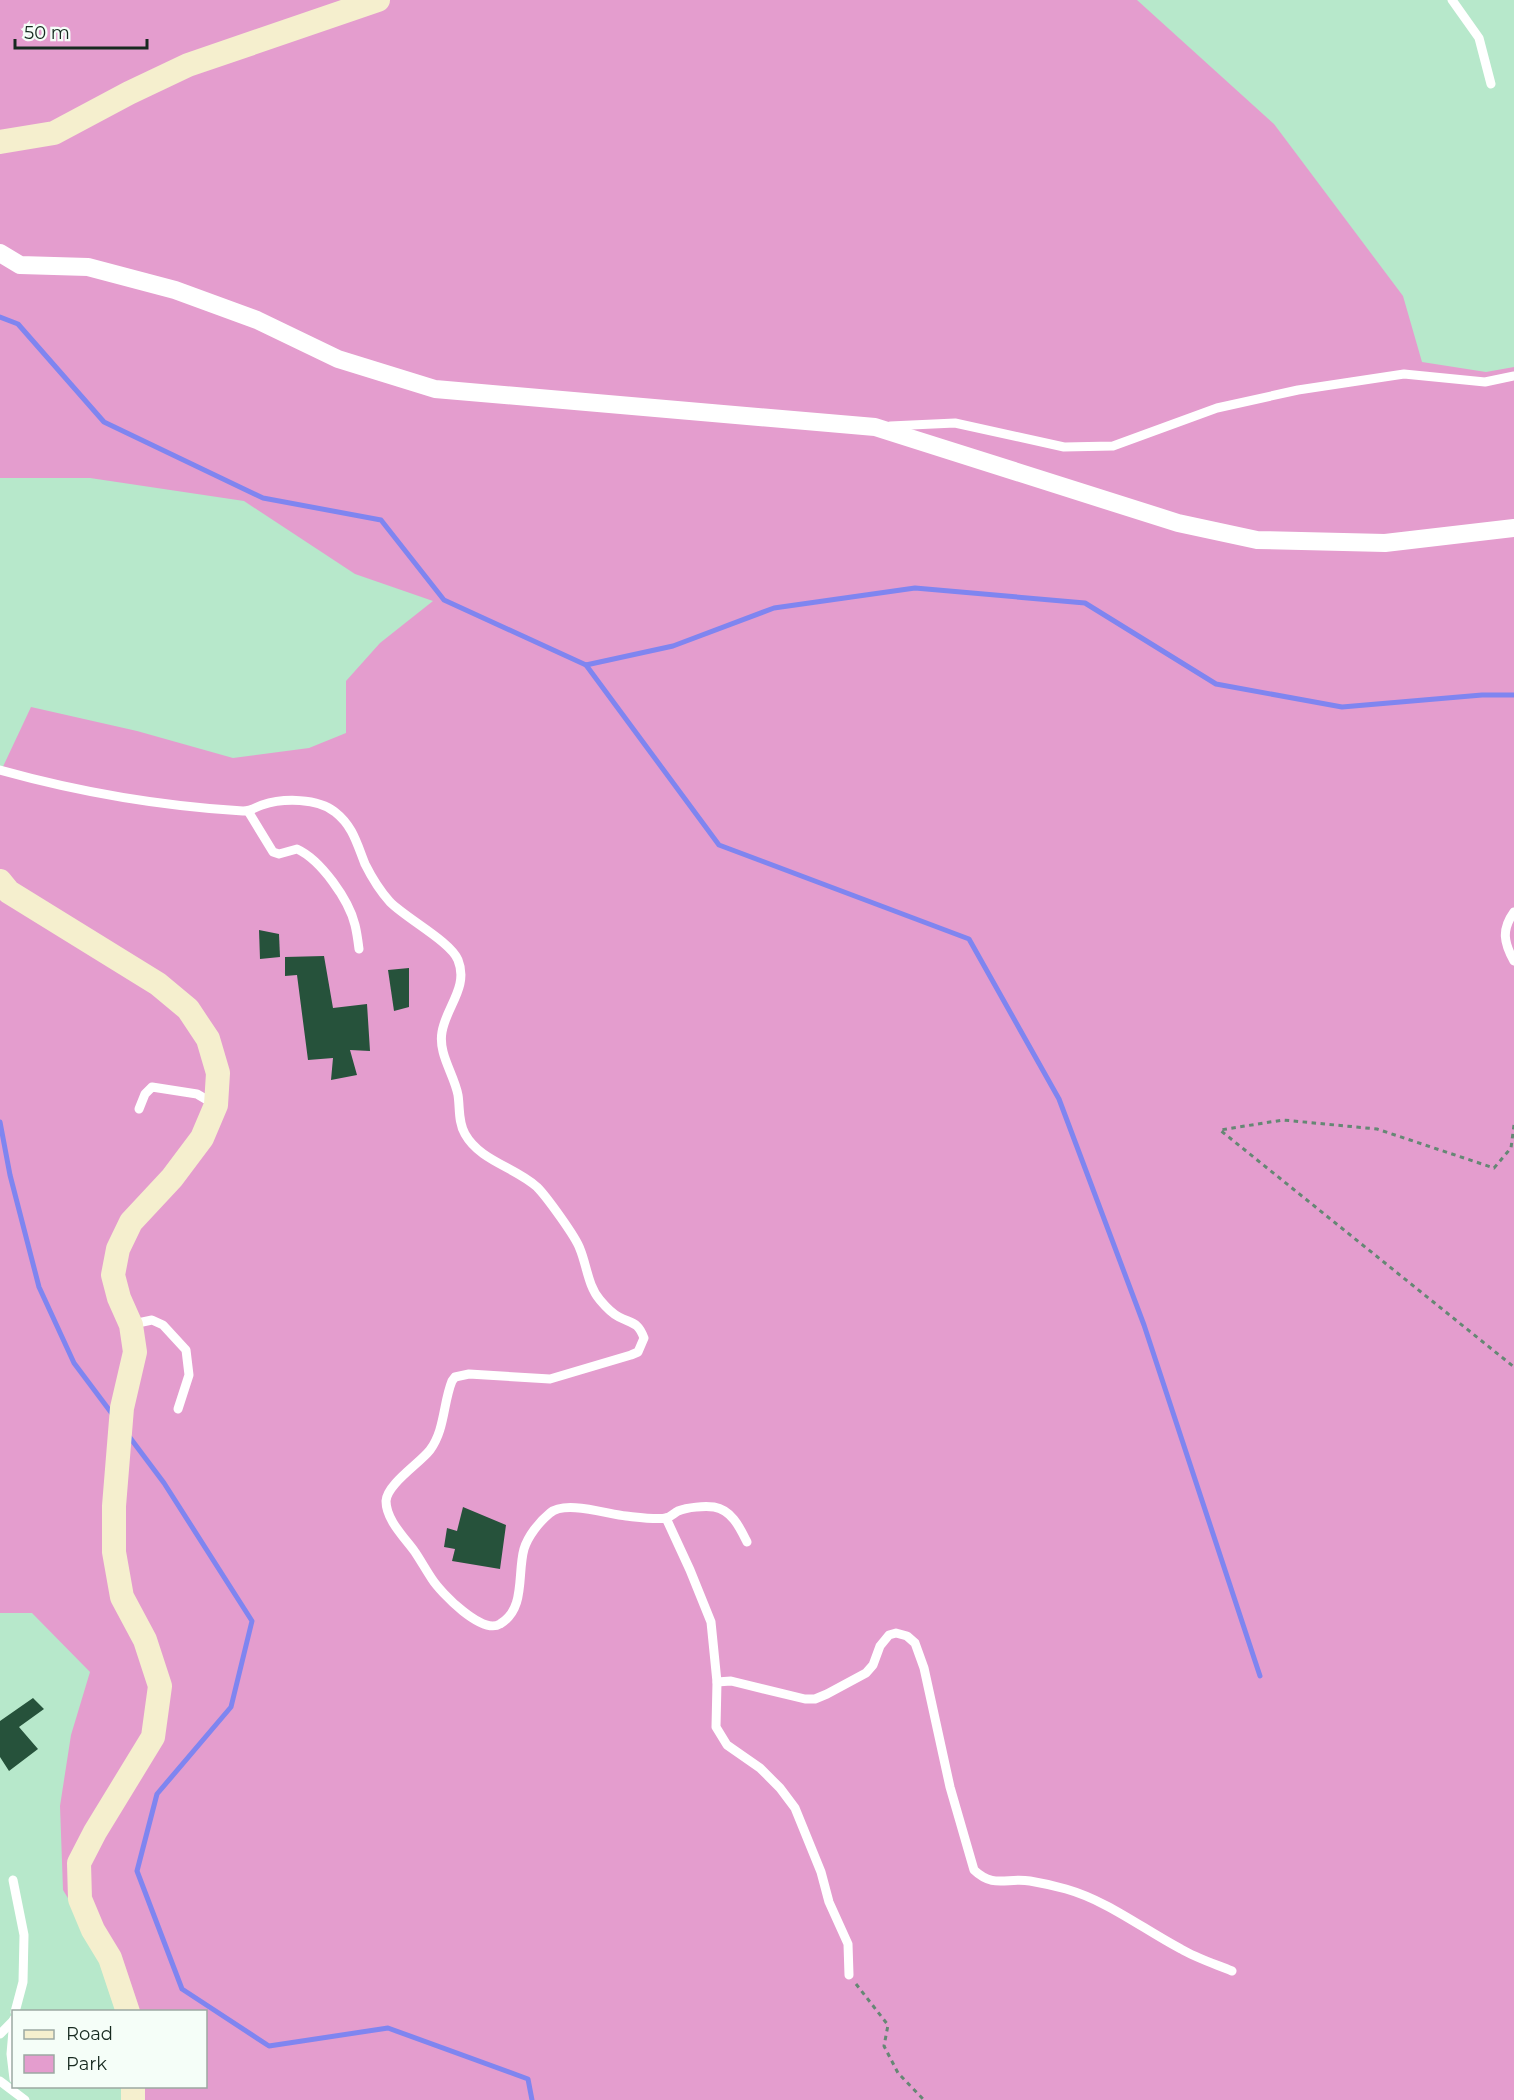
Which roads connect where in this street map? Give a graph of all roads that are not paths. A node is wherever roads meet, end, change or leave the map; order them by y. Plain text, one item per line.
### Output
1 (378, 0) edge
2 (1452, 0) edge
3 (1491, 84) dead end
4 (0, 142) edge
5 (0, 253) edge
6 (1514, 376) edge
7 (875, 427) junction
8 (1514, 528) edge
9 (0, 770) edge
10 (248, 811) junction
11 (0, 881) edge
12 (1514, 912) edge
13 (359, 949) dead end
14 (1514, 961) edge
15 (216, 1105) junction
16 (139, 1109) dead end
17 (131, 1324) junction
18 (178, 1409) dead end
19 (666, 1518) junction
20 (747, 1542) dead end
21 (717, 1682) junction
22 (13, 1880) dead end
23 (1232, 1971) dead end
24 (849, 1975) road end
25 (15, 2010) edge
26 (127, 2010) edge
27 (12, 2021) edge
28 (0, 2034) edge
29 (12, 2037) edge
30 (12, 2062) edge
31 (0, 2081) edge
32 (23, 2099) edge

1 - 4 street
2 - 3 lane
5 - 7 street
6 - 7 lane
7 - 8 street
9 - 10 lane
10 - 13 lane
10 - 19 lane
11 - 15 street
12 - 14 lane
15 - 16 lane
15 - 17 street
17 - 18 lane
17 - 26 street
19 - 20 lane
19 - 21 lane
21 - 23 lane
21 - 24 lane
22 - 25 lane
27 - 28 lane
29 - 30 lane
31 - 32 lane

